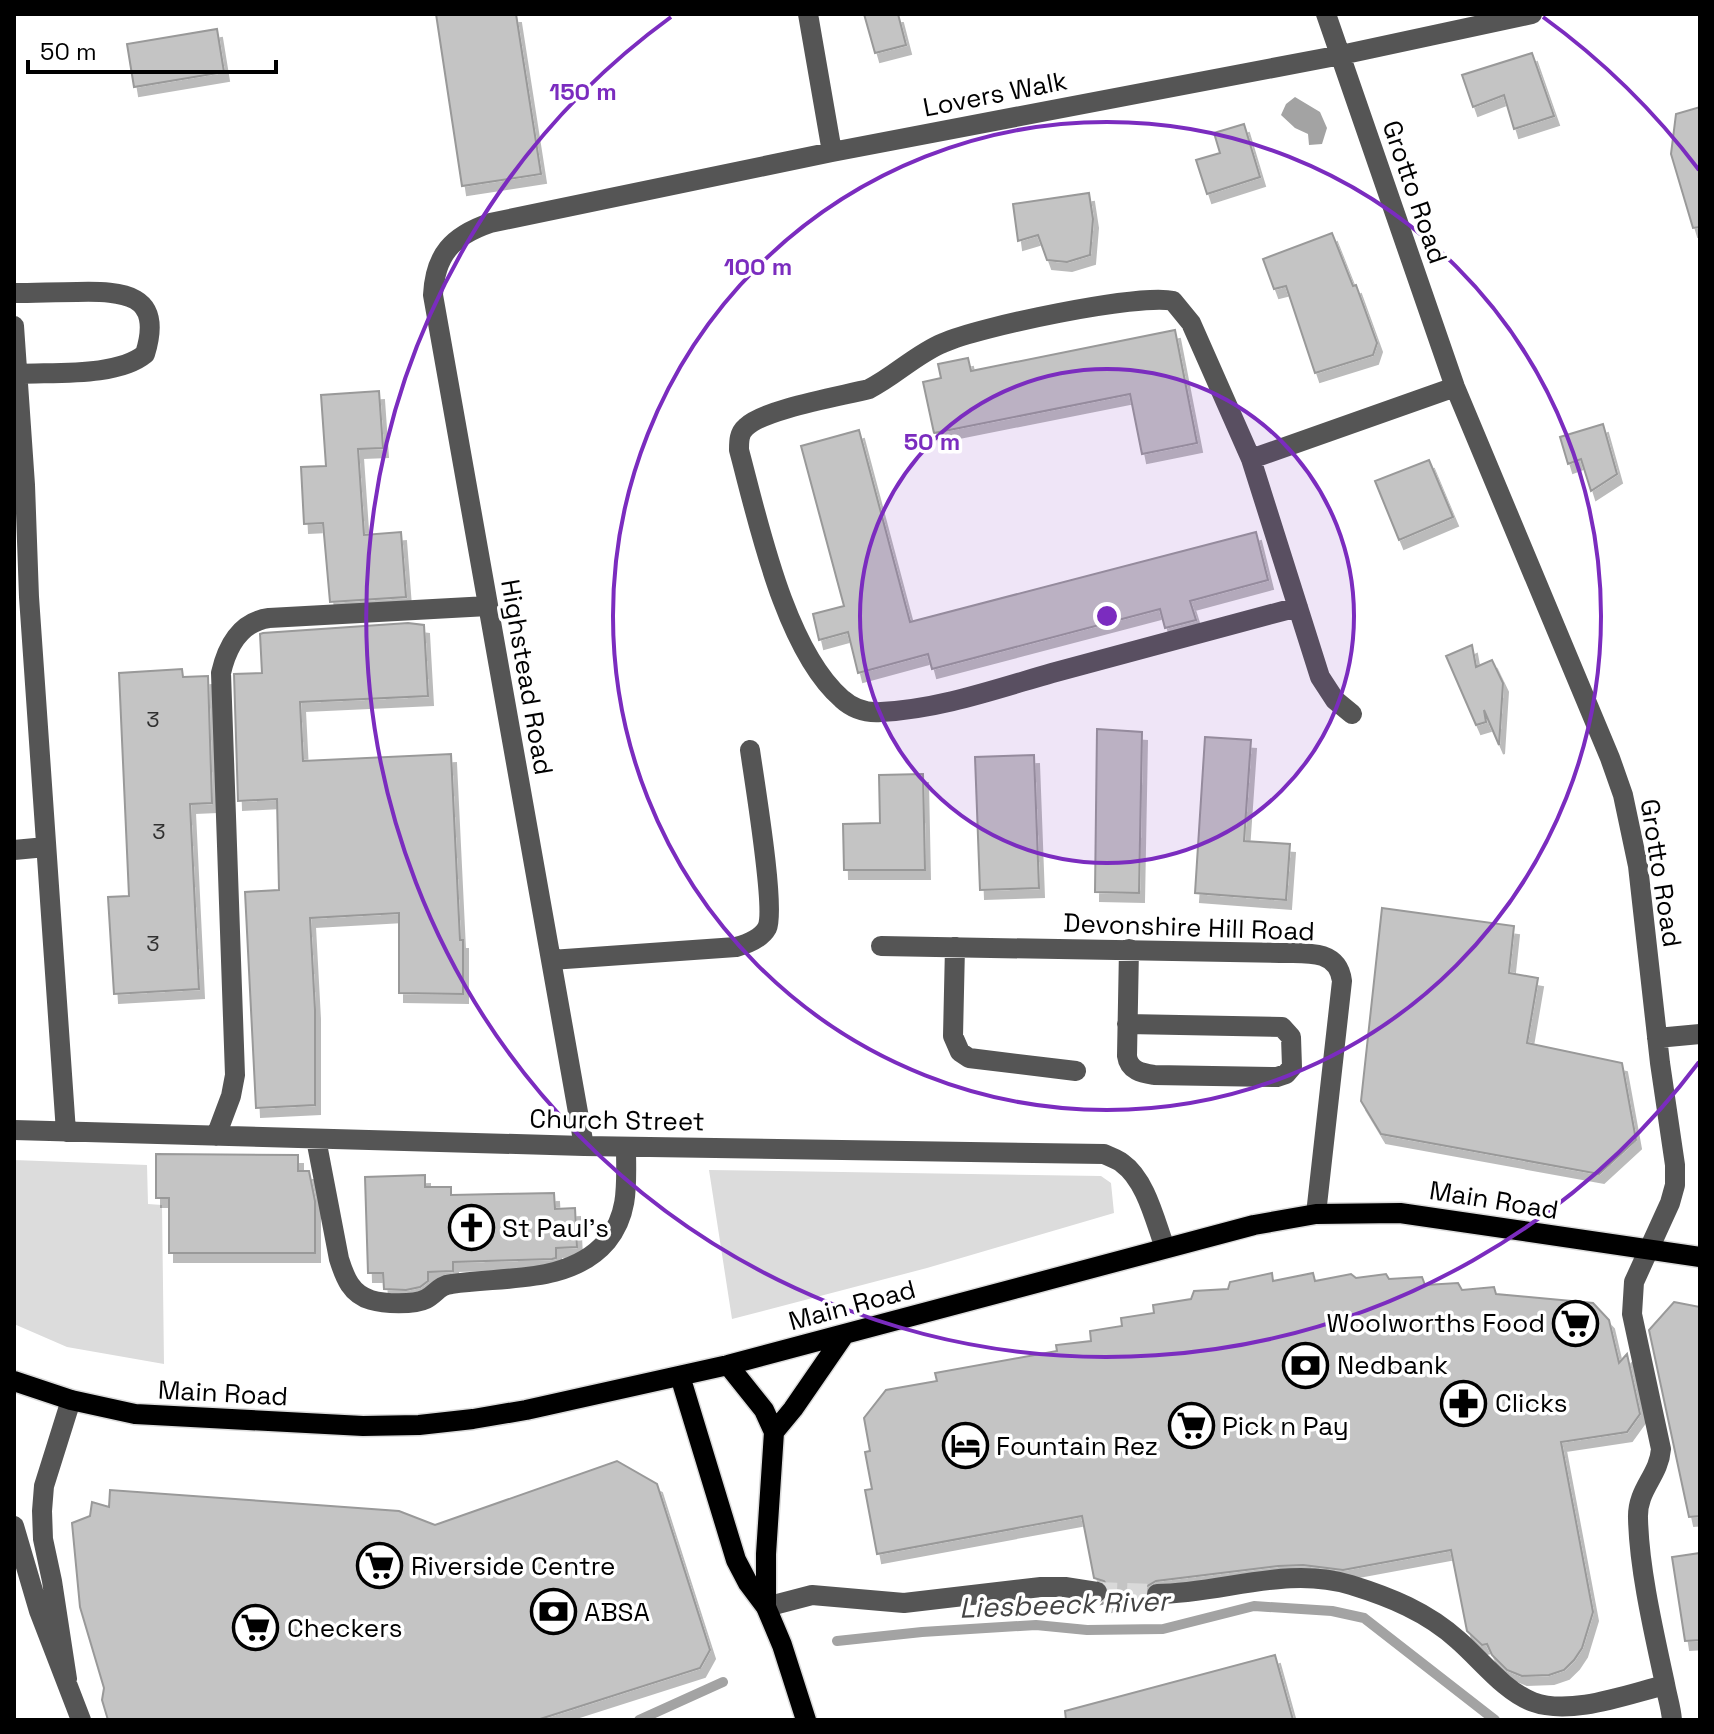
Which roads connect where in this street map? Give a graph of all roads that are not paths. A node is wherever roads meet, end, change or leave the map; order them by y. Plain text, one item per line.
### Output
1 (808, 14) edge
2 (1326, 14) edge
3 (1532, 14) edge
4 (1341, 55) junction
5 (832, 152) junction
6 (470, 230) joint
7 (14, 293) edge
8 (14, 326) edge
9 (19, 374) junction
10 (1455, 387) junction
11 (1251, 459) junction
12 (488, 606) junction
13 (1298, 607) junction
14 (23, 629) edge
15 (1352, 714) dead end
16 (750, 750) dead end
17 (46, 847) junction
18 (14, 850) edge
19 (881, 946) dead end
20 (955, 947) junction
21 (1129, 949) junction
22 (551, 960) junction
23 (1127, 1024) junction
24 (1700, 1034) edge
25 (1657, 1038) junction
26 (1076, 1071) dead end
27 (14, 1130) edge
28 (66, 1132) junction
29 (216, 1136) junction
30 (316, 1139) junction
31 (584, 1146) junction
32 (626, 1147) junction
33 (1316, 1214) junction
34 (1165, 1248) junction
35 (1649, 1250) junction
36 (1700, 1257) edge
37 (844, 1335) junction
38 (728, 1365) junction
39 (680, 1376) junction
40 (15, 1386) edge
41 (71, 1400) junction
42 (774, 1432) junction
43 (14, 1526) edge
44 (1097, 1592) tunnel mouth
45 (1157, 1594) tunnel mouth
46 (766, 1607) junction
47 (67, 1679) junction
48 (1665, 1685) junction
49 (81, 1720) edge
50 (806, 1720) edge
51 (1672, 1720) edge

1 - 5 street
2 - 4 street, Grotto Road
3 - 4 street, Lovers Walk
4 - 5 street, Lovers Walk
4 - 10 street, Grotto Road
5 - 6 street, Lovers Walk
6 - 12 street, Highstead Road
7 - 9 street
8 - 9 street
9 - 14 street
10 - 11 street
10 - 25 street, Grotto Road
11 - 13 street
11 - 13 street
12 - 22 street, Highstead Road
12 - 29 street
13 - 15 street
14 - 17 street
16 - 22 street
17 - 18 street
17 - 28 street
19 - 20 street, Devonshire Hill Road
20 - 21 street, Devonshire Hill Road
20 - 26 street
21 - 23 street
21 - 33 street, Devonshire Hill Road
22 - 31 street, Highstead Road
23 - 23 street
24 - 25 street
25 - 35 street, Grotto Road
27 - 28 street, Church Street
28 - 29 street, Church Street
29 - 30 street, Church Street
30 - 31 street, Church Street
30 - 32 street
31 - 32 street, Church Street
32 - 34 street, Church Street
33 - 34 main road, Main Road
33 - 35 main road, Main Road
34 - 37 main road, Main Road
35 - 36 main road, Main Road
35 - 48 street, Grotto Road
37 - 38 main road, Main Road
37 - 42 main road
38 - 39 main road, Main Road
38 - 42 main road
39 - 41 main road, Main Road
39 - 46 main road
40 - 41 main road, Main Road
41 - 47 street
42 - 46 main road
43 - 47 street
44 - 46 street
45 - 48 street
46 - 50 main road
47 - 49 street
48 - 51 street, Grotto Road

